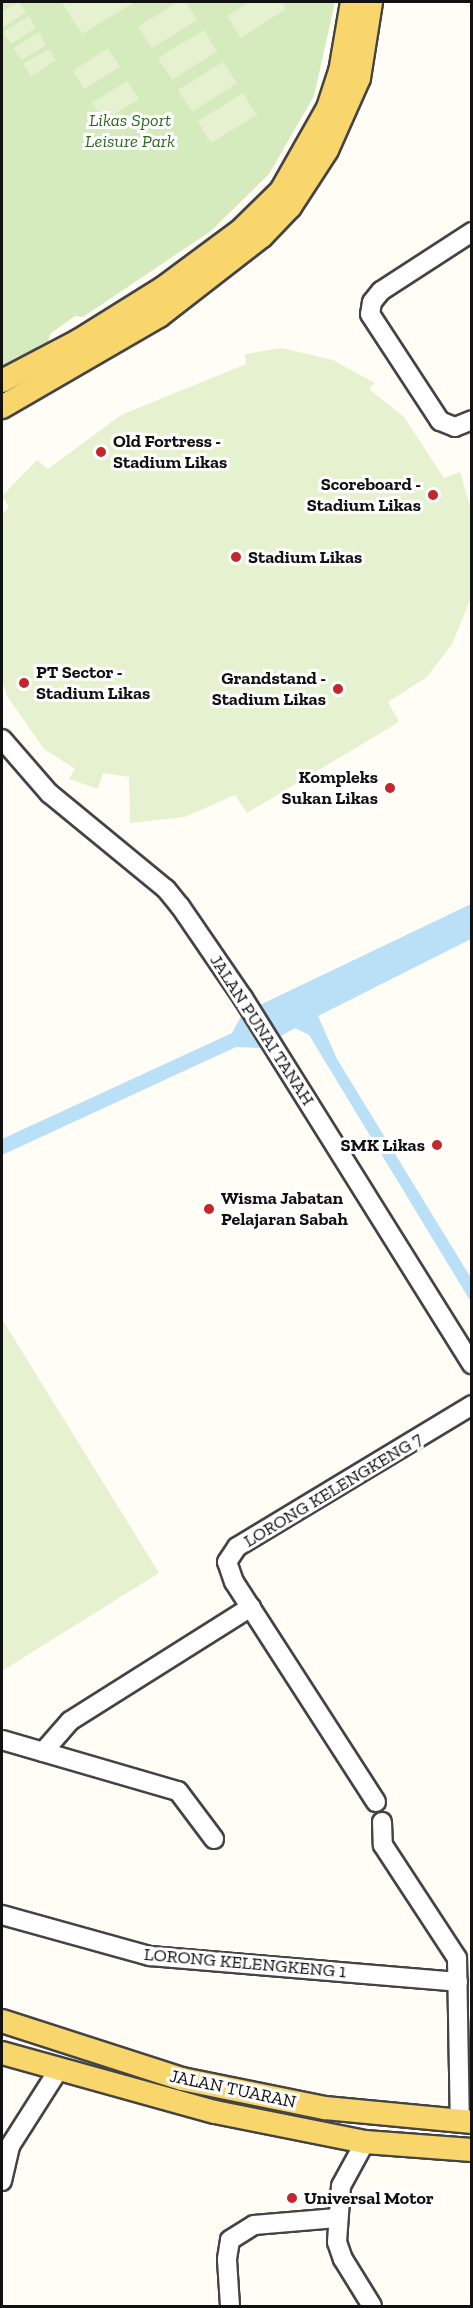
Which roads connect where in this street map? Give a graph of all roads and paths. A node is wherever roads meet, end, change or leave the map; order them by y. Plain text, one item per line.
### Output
1 (352, 2) edge
2 (371, 2) edge
3 (471, 232) edge
4 (2, 381) edge
5 (2, 407) edge
6 (463, 424) edge
7 (2, 739) edge
8 (471, 1364) edge
9 (471, 1405) edge
10 (251, 1607) junction
11 (2, 1740) edge
12 (43, 1752) junction
13 (376, 1802) dead end
14 (382, 1822) dead end
15 (214, 1839) dead end
16 (2, 1915) edge
17 (458, 1982) junction
18 (2, 2021) edge
19 (2, 2053) edge
20 (59, 2069) junction
21 (466, 2122) edge
22 (365, 2142) junction
23 (471, 2150) edge
24 (2, 2181) edge
25 (337, 2218) junction
26 (230, 2307) edge
27 (372, 2307) edge

1 - 4 main road
2 - 5 main road
3 - 6 street
7 - 8 street, JALAN PUNAI TANAH
9 - 10 street, LORONG KELENGKENG 7
10 - 12 street
10 - 13 street, LORONG KELENGKENG 7
11 - 12 street
12 - 15 street
14 - 17 street
16 - 17 street, LORONG KELENGKENG 1
17 - 21 street
18 - 21 main road, JALAN TUARAN
19 - 20 main road, JALAN TUARAN
20 - 22 main road, JALAN TUARAN
20 - 24 street
22 - 23 main road, JALAN TUARAN
22 - 25 street
25 - 26 street
25 - 27 street

